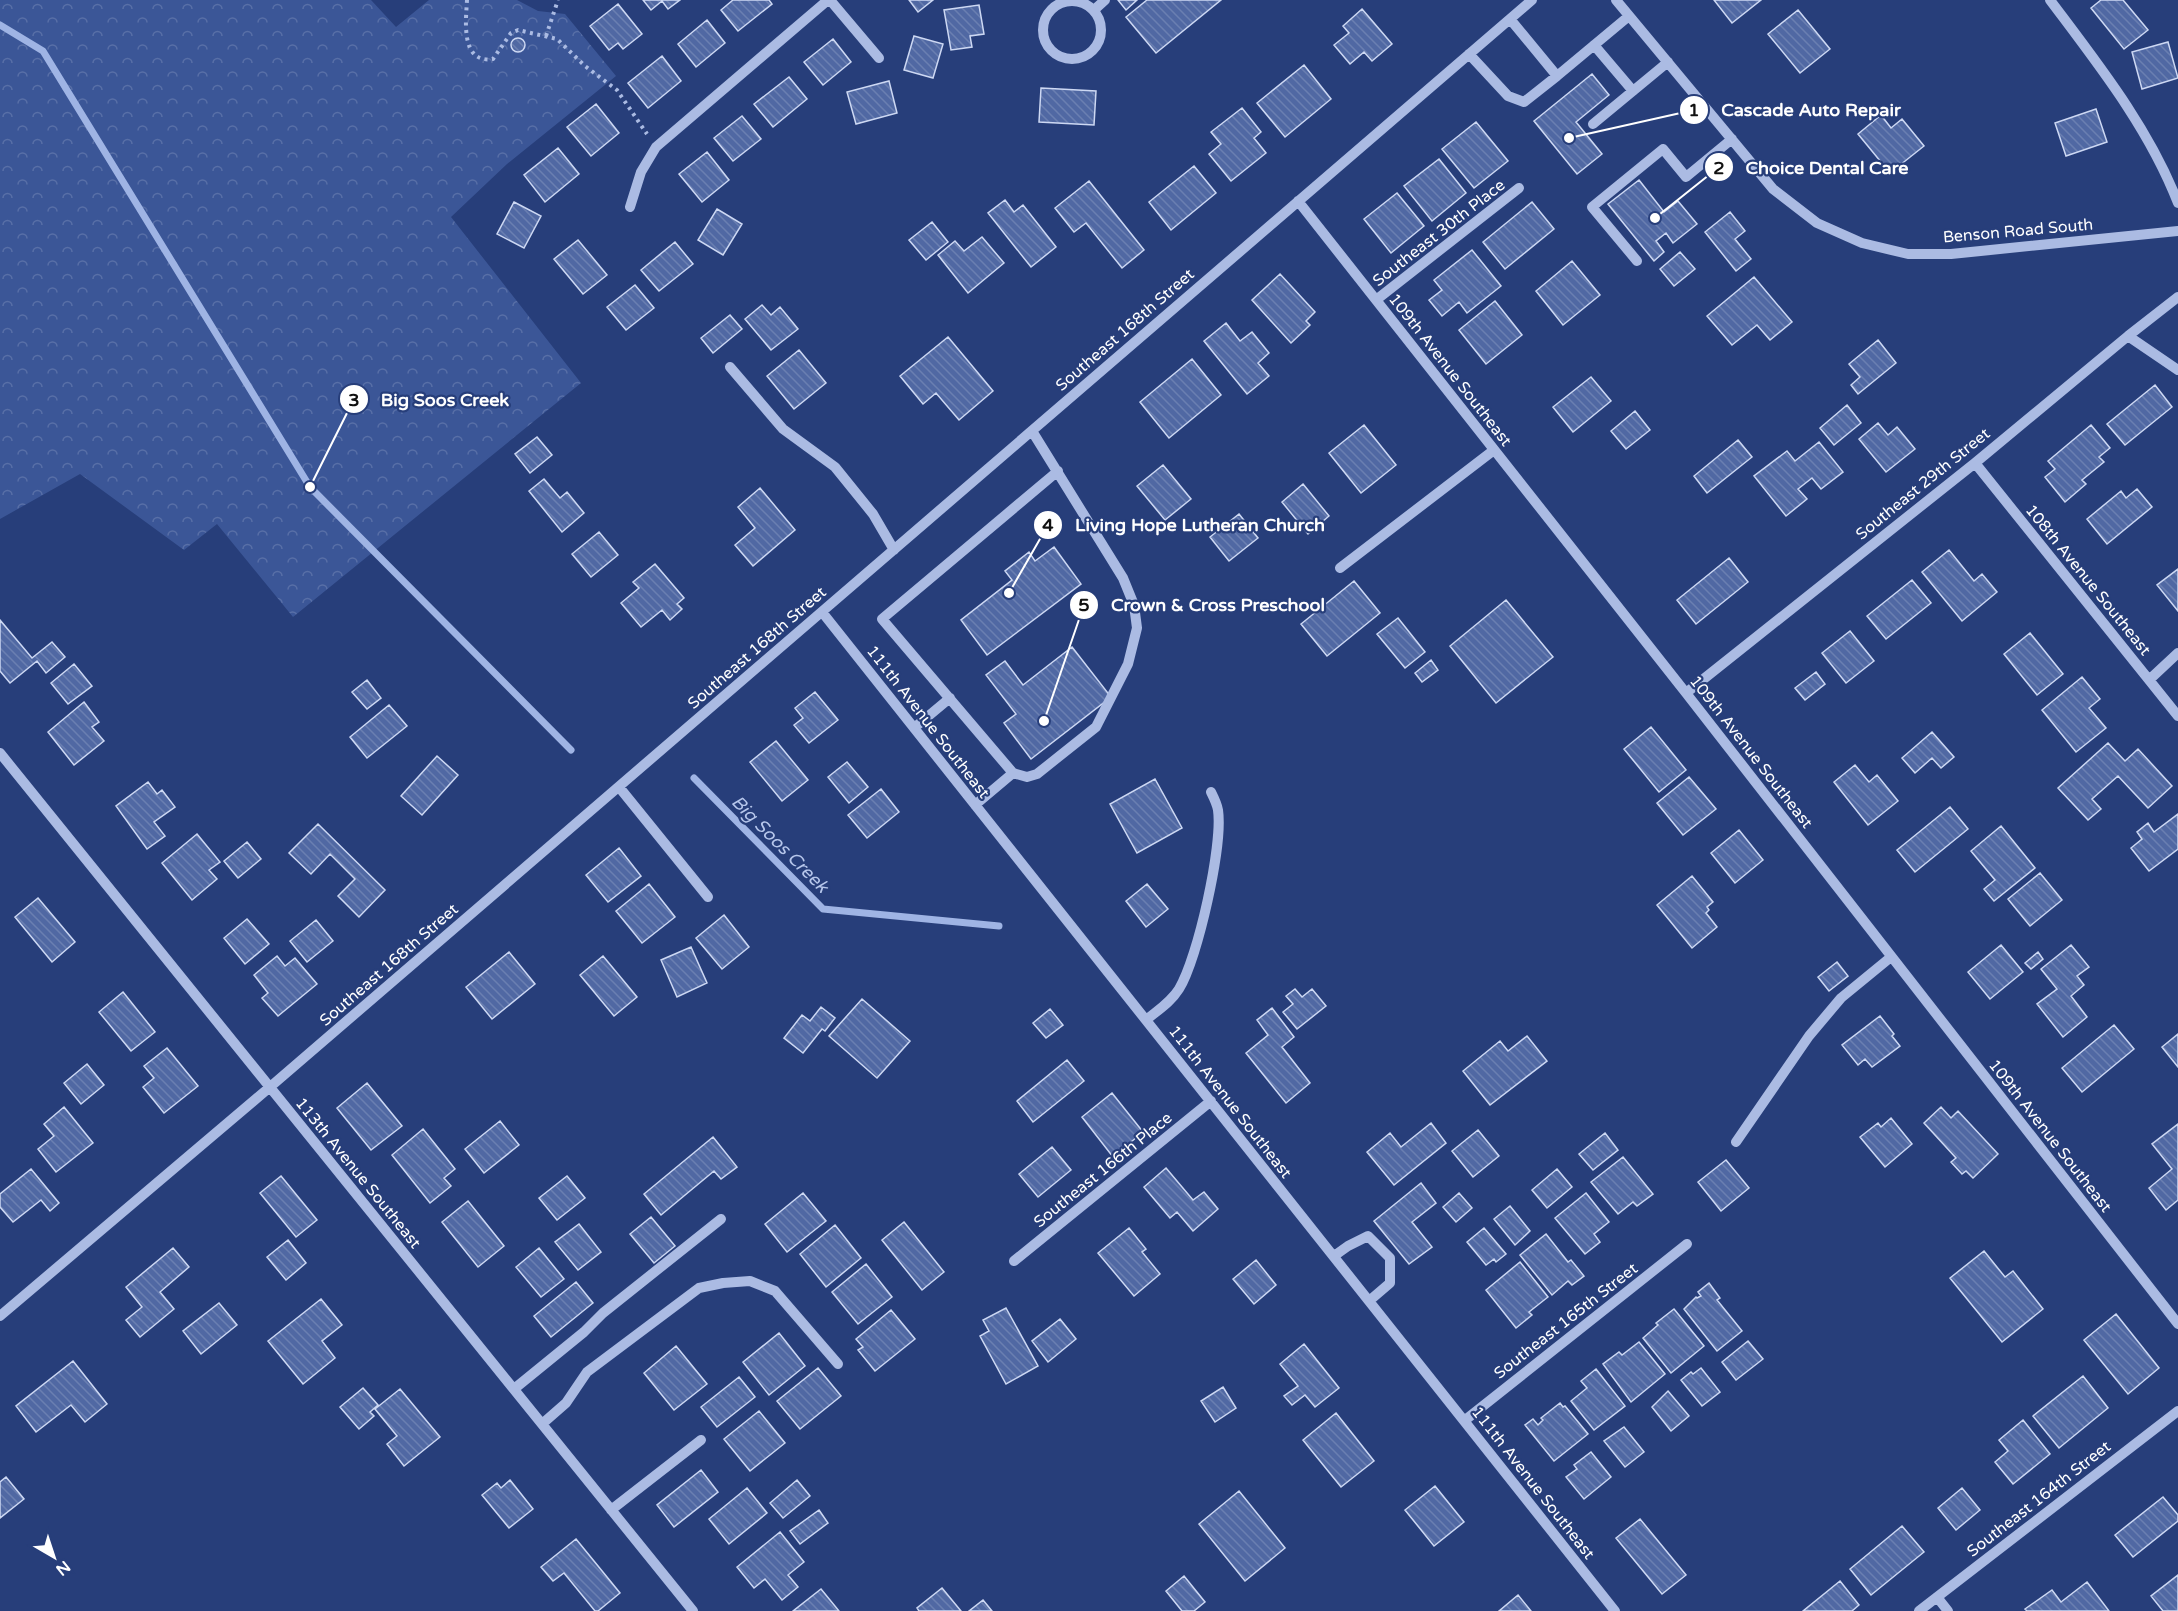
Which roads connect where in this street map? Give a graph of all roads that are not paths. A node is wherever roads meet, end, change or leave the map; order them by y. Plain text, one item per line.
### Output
1 (829, 0) edge
2 (1074, 0) edge
3 (1105, 0) edge
4 (1532, 0) edge
5 (1616, 0) edge
6 (2050, 0) edge
7 (1094, 10) junction
8 (1629, 16) junction
9 (1510, 19) junction
10 (1594, 45) junction
11 (1469, 54) junction
12 (879, 58) dead end
13 (1668, 62) junction
14 (1557, 76) junction
15 (1633, 91) junction
16 (1593, 124) dead end
17 (1732, 140) junction
18 (1520, 188) dead end
19 (1298, 201) junction
20 (2178, 203) edge
21 (630, 207) dead end
22 (2178, 231) edge
23 (1637, 261) dead end
24 (2178, 297) edge
25 (1376, 300) junction
26 (2128, 336) junction
27 (730, 367) dead end
28 (2178, 370) edge
29 (1032, 431) junction
30 (1494, 450) junction
31 (1975, 463) junction
32 (1058, 471) junction
33 (894, 550) junction
34 (1340, 568) dead end
35 (822, 612) junction
36 (2178, 653) edge
37 (2149, 680) junction
38 (1686, 693) junction
39 (950, 698) junction
40 (2178, 716) edge
41 (914, 728) junction
42 (0, 753) edge
43 (1013, 773) junction
44 (619, 787) junction
45 (1211, 792) dead end
46 (975, 805) junction
47 (708, 897) dead end
48 (1891, 957) junction
49 (1146, 1020) junction
50 (270, 1087) junction
51 (1210, 1101) junction
52 (1736, 1142) dead end
53 (721, 1219) dead end
54 (1687, 1244) dead end
55 (1334, 1256) junction
56 (1014, 1261) dead end
57 (1369, 1301) junction
58 (0, 1316) edge
59 (2178, 1324) edge
60 (838, 1364) dead end
61 (514, 1389) junction
62 (2178, 1411) edge
63 (1464, 1421) junction
64 (542, 1424) junction
65 (701, 1440) dead end
66 (611, 1510) junction
67 (1937, 1597) junction
68 (693, 1611) edge
69 (1615, 1611) edge
70 (1919, 1611) edge
71 (1948, 1611) edge

1 - 12 street
1 - 21 street
2 - 7 street
2 - 7 street
3 - 7 street
4 - 9 street, Southeast 168th Street
5 - 8 street
6 - 20 street
8 - 10 street
8 - 13 street
9 - 11 street, Southeast 168th Street
9 - 14 street
10 - 14 street
10 - 15 street
11 - 14 street
11 - 19 street, Southeast 168th Street
13 - 15 street
13 - 17 street
15 - 16 street
17 - 22 street, Benson Road South
17 - 23 street
18 - 25 street, Southeast 30th Place
19 - 25 street, 109th Avenue Southeast
19 - 29 street, Southeast 168th Street
24 - 26 street, Southeast 29th Street
25 - 30 street, 109th Avenue Southeast
26 - 28 street
26 - 31 street, Southeast 29th Street
27 - 33 street
29 - 32 street
29 - 33 street, Southeast 168th Street
30 - 34 street
30 - 38 street, 109th Avenue Southeast
31 - 37 street, 108th Avenue Southeast
31 - 38 street, Southeast 29th Street
32 - 39 street
32 - 43 street
33 - 35 street, Southeast 168th Street
35 - 41 street, 111th Avenue Southeast
35 - 44 street, Southeast 168th Street
36 - 37 street
37 - 40 street, 108th Avenue Southeast
38 - 48 street, 109th Avenue Southeast
39 - 41 street
39 - 43 street
41 - 46 street, 111th Avenue Southeast
42 - 50 street, 113th Avenue Southeast
43 - 46 street
44 - 47 street
44 - 50 street, Southeast 168th Street
45 - 49 street
46 - 49 street, 111th Avenue Southeast
48 - 52 street
48 - 59 street, 109th Avenue Southeast
49 - 51 street, 111th Avenue Southeast
50 - 58 street, Southeast 168th Street
50 - 61 street, 113th Avenue Southeast
51 - 55 street, 111th Avenue Southeast
51 - 56 street, Southeast 166th Place
53 - 61 street
54 - 63 street, Southeast 165th Street
55 - 57 street, 111th Avenue Southeast
55 - 57 street
57 - 63 street, 111th Avenue Southeast
60 - 64 street
61 - 64 street, 113th Avenue Southeast
62 - 67 street, Southeast 164th Street
63 - 69 street, 111th Avenue Southeast
64 - 66 street, 113th Avenue Southeast
65 - 66 street
66 - 68 street, 113th Avenue Southeast
67 - 70 street, Southeast 164th Street
67 - 71 street

